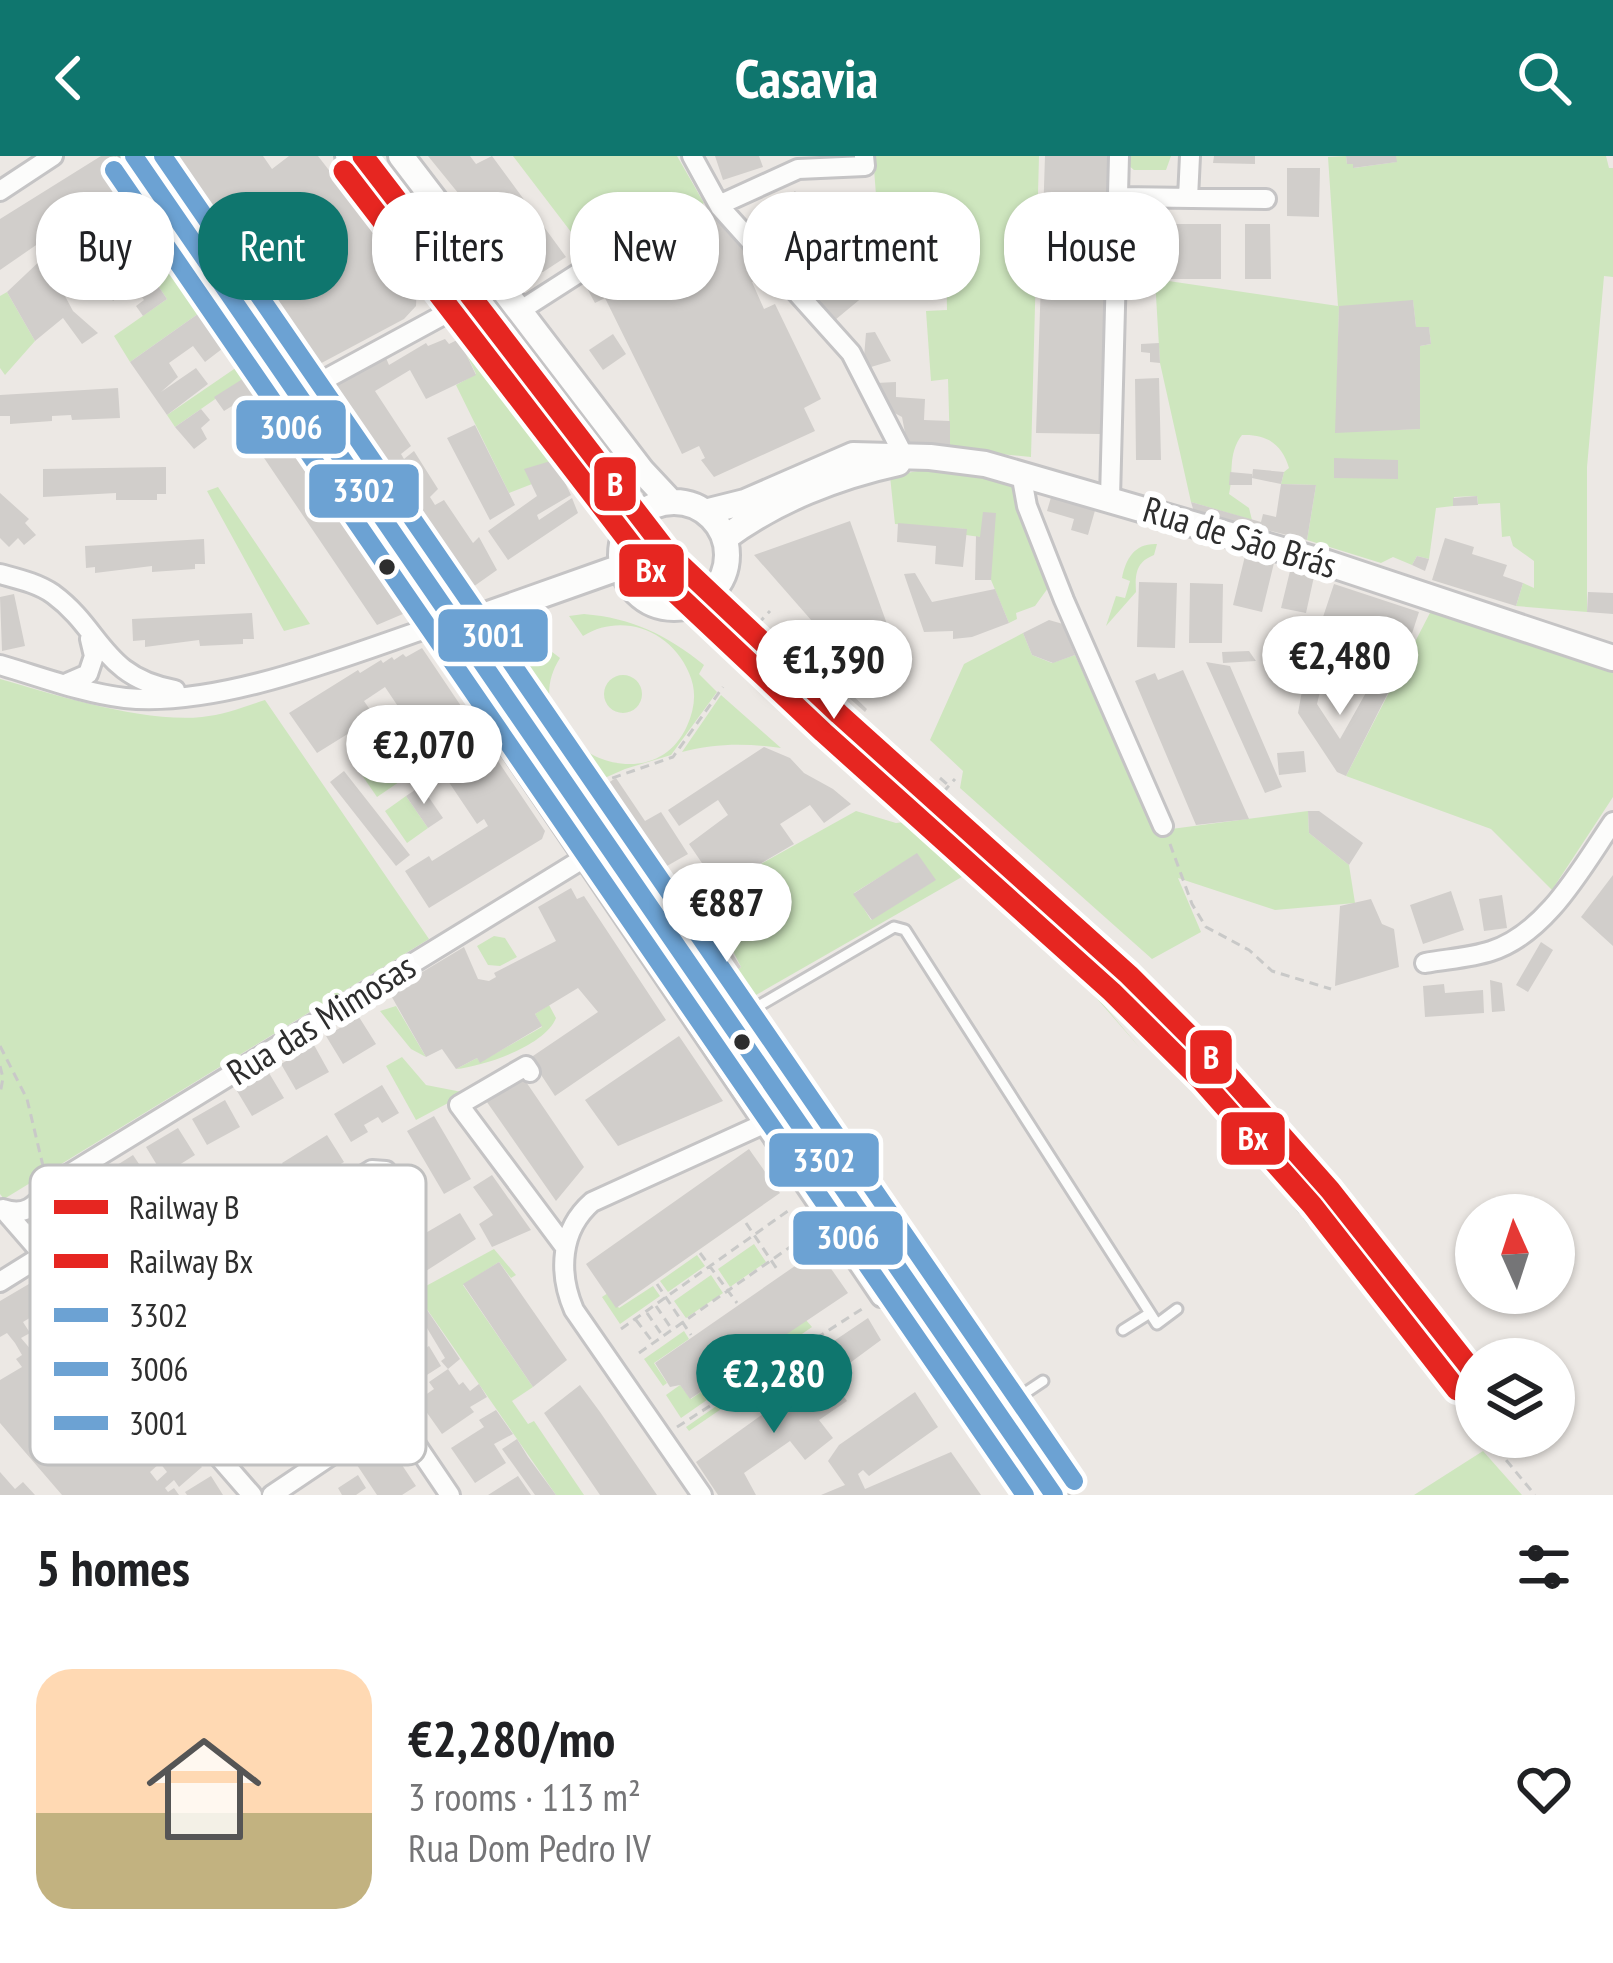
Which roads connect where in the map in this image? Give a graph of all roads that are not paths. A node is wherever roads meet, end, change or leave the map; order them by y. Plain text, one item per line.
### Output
1 (53, 156) edge
2 (134, 156) edge
3 (345, 156) edge
4 (401, 156) edge
5 (692, 156) edge
6 (864, 156) edge
7 (1119, 156) edge
8 (1190, 156) edge
9 (0, 191) edge
10 (712, 192) edge
11 (1119, 192) edge
12 (1179, 198) edge
13 (1188, 198) junction
14 (1266, 199) dead end
15 (719, 205) joint
16 (570, 278) edge
17 (1116, 300) edge
18 (458, 308) junction
19 (520, 310) junction
20 (298, 394) junction
21 (896, 455) junction
22 (930, 457) junction
23 (1021, 473) junction
24 (1110, 498) junction
25 (670, 502) junction
26 (706, 512) junction
27 (725, 538) junction
28 (621, 556) junction
29 (0, 574) edge
30 (440, 624) junction
31 (88, 634) junction
32 (1613, 658) edge
33 (0, 665) edge
34 (65, 684) junction
35 (199, 694) junction
36 (1163, 826) road end
37 (1611, 831) edge
38 (608, 843) junction
39 (583, 858) junction
40 (1425, 963) dead end
41 (731, 1022) junction
42 (530, 1072) dead end
43 (792, 1112) junction
44 (763, 1124) junction
45 (94, 1165) edge
46 (30, 1205) edge
47 (2, 1207) edge
48 (30, 1240) edge
49 (566, 1246) junction
50 (30, 1263) edge
51 (0, 1282) edge
52 (880, 1297) dead end
53 (1177, 1309) dead end
54 (1150, 1312) junction
55 (1123, 1330) dead end
56 (1043, 1381) dead end
57 (997, 1412) junction
58 (426, 1459) edge
59 (226, 1465) edge
60 (317, 1465) edge
61 (252, 1495) edge
62 (272, 1495) edge
63 (450, 1495) edge
64 (702, 1495) edge
65 (1054, 1495) edge

1 - 9 street
2 - 20 main road
3 - 18 street
4 - 19 street
5 - 10 street
6 - 15 street
7 - 11 street
8 - 13 street
12 - 13 street
13 - 14 street
15 - 21 street
16 - 19 street
17 - 24 street
18 - 20 street
18 - 28 street
19 - 25 street
20 - 30 main road
21 - 22 street, Rua de São Brás
21 - 26 street, Rua de São Brás
22 - 23 street, Rua de São Brás
22 - 27 street, Rua de São Brás
23 - 24 street, Rua de São Brás
23 - 36 street
24 - 32 street, Rua de São Brás
25 - 26 street
25 - 28 street
26 - 27 street
27 - 28 street
28 - 30 street
29 - 31 street
30 - 35 street
30 - 38 main road
30 - 39 street
31 - 34 street
31 - 35 street
33 - 34 street
34 - 35 street
37 - 40 street
38 - 39 street, Rua das Mimosas
38 - 41 main road
39 - 44 street
39 - 45 street, Rua das Mimosas
41 - 43 main road
41 - 54 lane
42 - 49 street
43 - 44 street
43 - 57 main road
44 - 49 street
44 - 52 street
46 - 47 street, Rua das Mimosas
47 - 48 street
49 - 64 street
50 - 51 street
53 - 54 lane
54 - 55 lane
56 - 57 lane
57 - 65 main road
58 - 63 street
59 - 61 street
60 - 62 street

